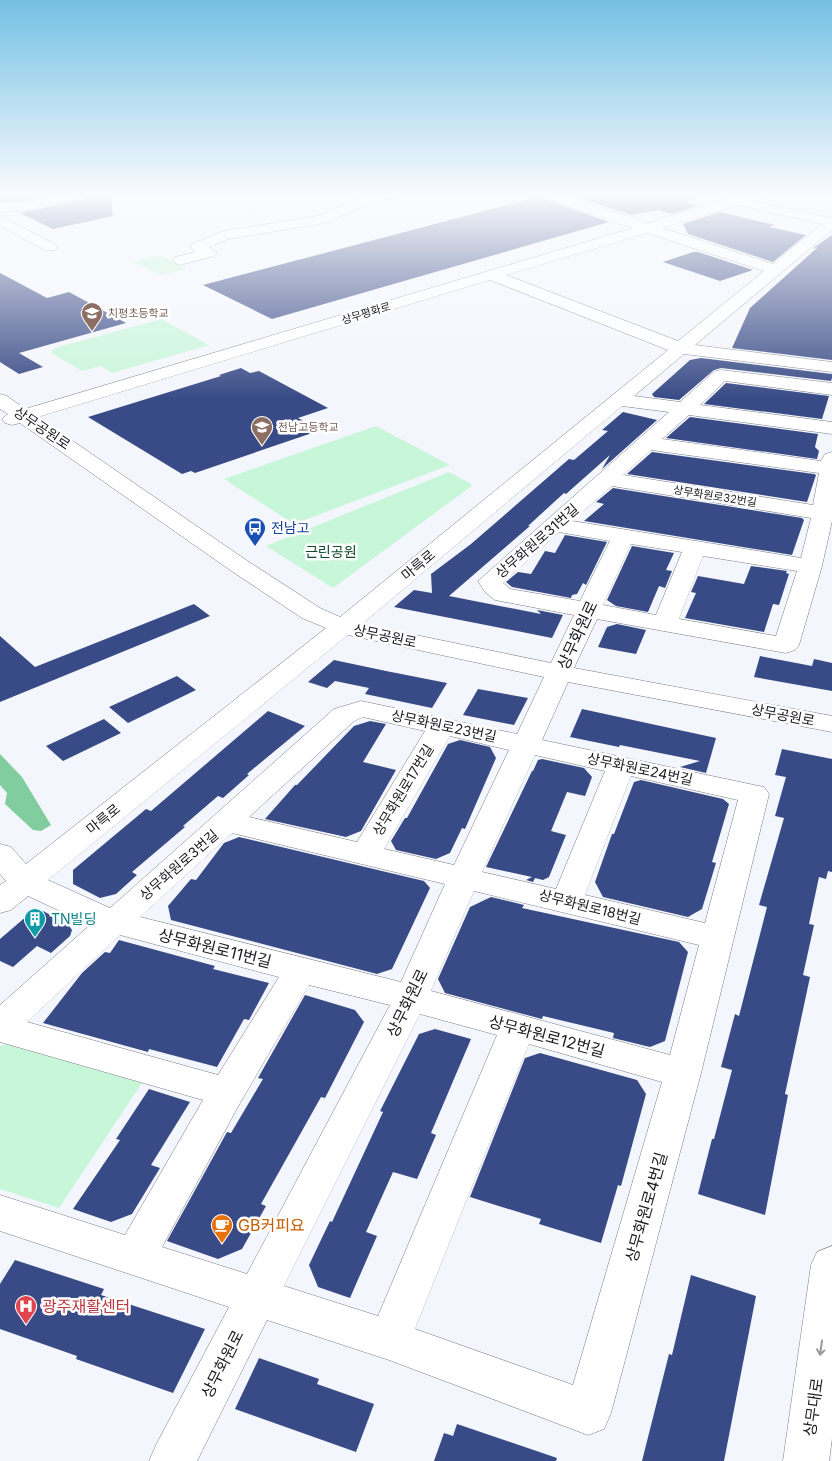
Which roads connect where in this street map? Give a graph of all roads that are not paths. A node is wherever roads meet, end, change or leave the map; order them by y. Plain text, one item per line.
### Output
1 (534, 262) edge
2 (751, 262) edge
3 (784, 262) edge
4 (775, 270) junction
5 (491, 275) junction
6 (680, 348) junction
7 (832, 367) edge
8 (832, 388) edge
9 (0, 400) edge
10 (620, 400) junction
11 (685, 409) junction
12 (24, 416) junction
13 (0, 423) edge
14 (832, 428) edge
15 (647, 443) junction
16 (831, 463) edge
17 (607, 479) junction
18 (823, 513) junction
19 (555, 525) junction
20 (623, 536) junction
21 (695, 548) junction
22 (810, 566) junction
23 (588, 610) junction
24 (664, 624) junction
25 (343, 627) junction
26 (560, 673) junction
27 (361, 709) joint
28 (832, 724) edge
29 (442, 726) junction
30 (526, 744) junction
31 (621, 765) junction
32 (754, 794) joint
33 (227, 822) junction
34 (0, 854) edge
35 (365, 854) junction
36 (464, 877) junction
37 (12, 892) edge
38 (567, 902) junction
39 (113, 922) junction
40 (717, 938) junction
41 (301, 970) junction
42 (411, 998) junction
43 (0, 1027) edge
44 (518, 1028) junction
45 (683, 1073) junction
46 (227, 1092) junction
47 (0, 1213) edge
48 (135, 1257) junction
49 (832, 1265) edge
50 (256, 1298) junction
51 (389, 1340) junction
52 (172, 1461) edge
53 (806, 1461) edge

1 - 5 street, 상무평화로
2 - 4 street
3 - 4 street, 마륵로
4 - 6 street, 마륵로
5 - 6 street
5 - 12 street, 상무평화로
6 - 7 street
6 - 10 street, 마륵로
8 - 11 street, 상무화원로31번길
9 - 12 street, 상무공원로
10 - 11 street
10 - 25 street, 마륵로
11 - 14 street
11 - 15 street, 상무화원로31번길
12 - 13 street, 상무평화로
12 - 25 street, 상무공원로
15 - 16 street
15 - 17 street, 상무화원로31번길
16 - 18 street
17 - 18 street, 상무화원로32번길
17 - 19 street, 상무화원로31번길
18 - 22 street
19 - 20 street
19 - 23 street, 상무화원로31번길
20 - 21 street
20 - 23 street, 상무화원로
21 - 22 street
21 - 24 street
22 - 24 street, 상무화원로31번길
23 - 24 street, 상무화원로31번길
23 - 26 street, 상무화원로
25 - 26 street, 상무공원로
25 - 37 street, 마륵로
26 - 28 street, 상무공원로
26 - 30 street, 상무화원로
27 - 29 street, 상무화원로23번길
27 - 33 street, 상무화원로3번길
29 - 30 street, 상무화원로23번길
29 - 35 street, 상무화원로17번길
30 - 31 street, 상무화원로24번길
30 - 36 street, 상무화원로
31 - 32 street, 상무화원로24번길
31 - 38 street
32 - 40 street, 상무화원로4번길
33 - 35 street, 상무화원로17번길
33 - 39 street, 상무화원로3번길
34 - 37 street
35 - 36 street, 상무화원로17번길
36 - 38 street, 상무화원로18번길
36 - 42 street, 상무화원로
37 - 39 street, 상무화원로11번길
38 - 40 street, 상무화원로18번길
39 - 41 street, 상무화원로11번길
39 - 43 street, 상무화원로3번길
40 - 45 street, 상무화원로4번길
41 - 42 street, 상무화원로11번길
41 - 46 street
42 - 44 street, 상무화원로12번길
42 - 50 street, 상무화원로
43 - 46 street, 상무화원로3번길
44 - 45 street, 상무화원로12번길
44 - 51 street
45 - 51 street, 상무화원로4번길
46 - 48 street
47 - 48 street
48 - 50 street
49 -> 53 street, 상무대로
50 - 51 street, 상무화원로4번길
50 - 52 street, 상무화원로

